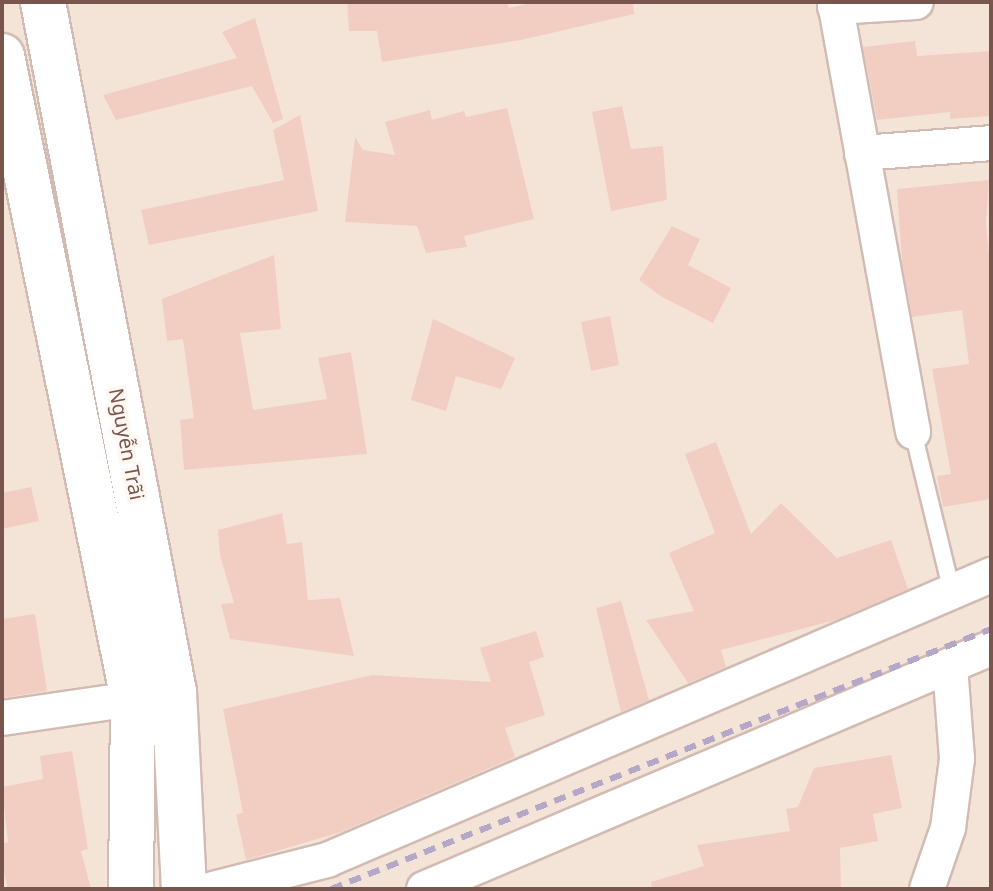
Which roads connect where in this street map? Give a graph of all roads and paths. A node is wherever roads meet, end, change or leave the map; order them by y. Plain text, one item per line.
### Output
1 (43, 2) edge
2 (916, 2) edge
3 (835, 4) edge
4 (2, 56) edge
5 (991, 143) edge
6 (862, 153) junction
7 (913, 432) joint
8 (991, 575) edge
9 (952, 592) junction
10 (991, 648) edge
11 (950, 666) junction
12 (133, 699) junction
13 (2, 718) edge
14 (476, 878) edge
15 (131, 889) edge
16 (184, 889) edge
17 (213, 889) edge
18 (424, 889) edge
19 (927, 889) edge

1 - 16 main road, Nguyễn Trãi
2 - 3 street
3 - 6 street
4 - 12 main road
5 - 6 street
6 - 7 street
7 - 9 lane
8 - 9 street
9 - 17 street
10 - 11 street
11 - 14 street
11 - 19 street
12 - 13 street
12 - 15 main road
14 - 18 street

